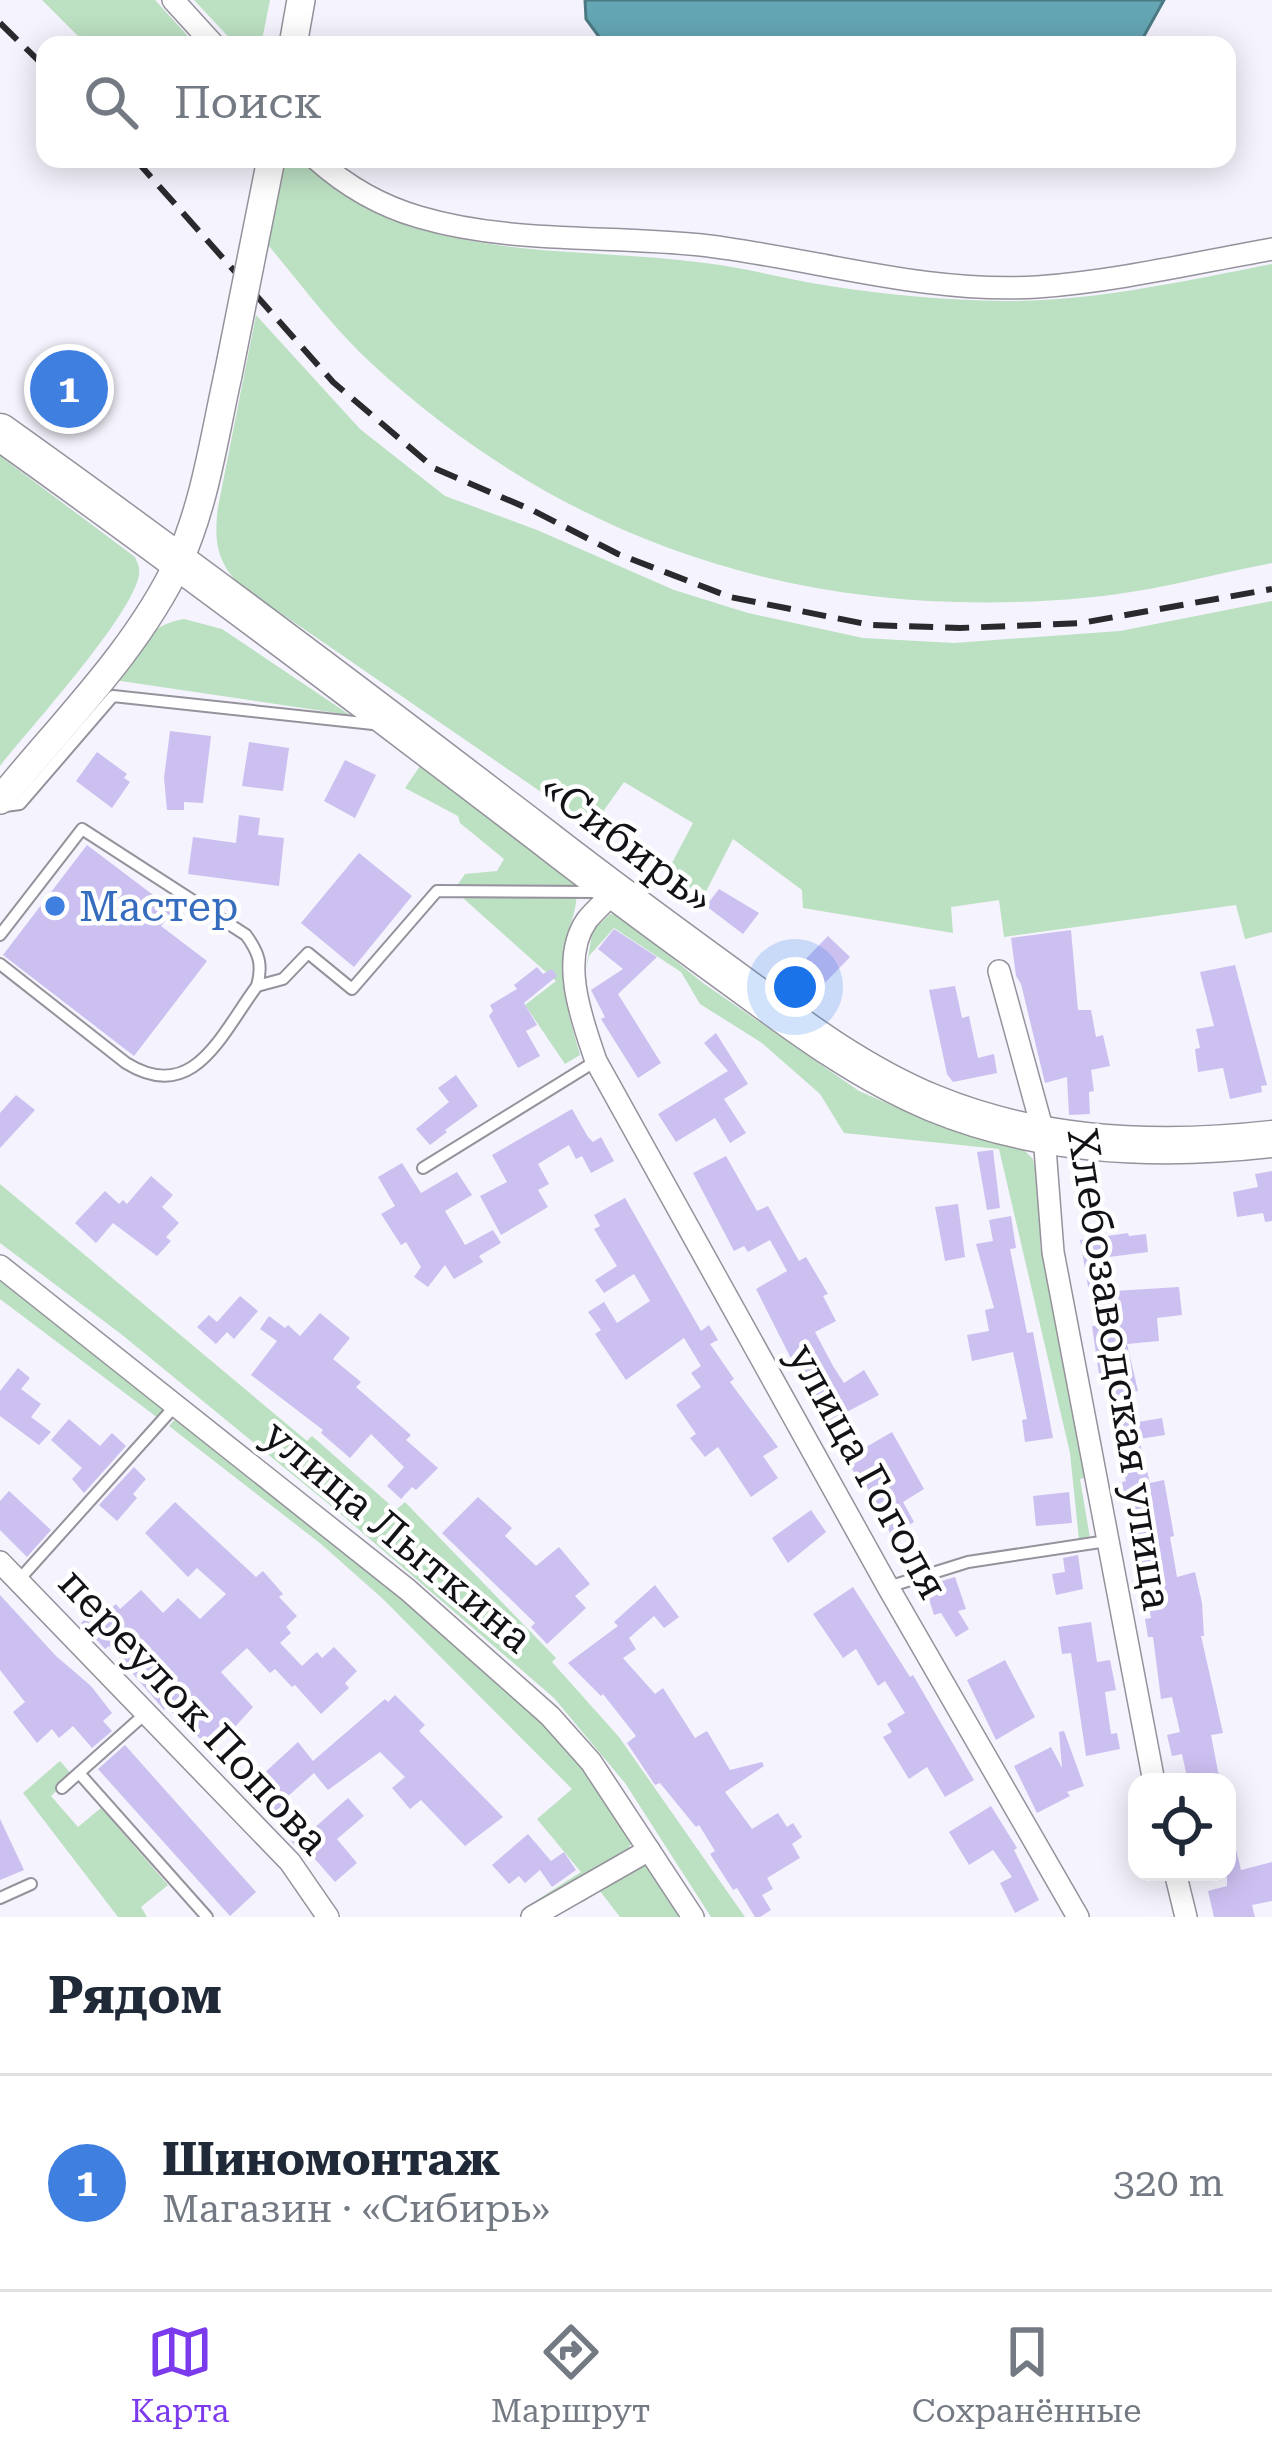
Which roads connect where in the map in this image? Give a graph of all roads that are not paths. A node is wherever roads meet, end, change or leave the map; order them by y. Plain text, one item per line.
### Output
1 (172, 0) edge
2 (206, 36) edge
3 (269, 168) edge
4 (328, 168) edge
5 (1272, 249) edge
6 (0, 432) edge
7 (178, 561) junction
8 (400, 727) junction
9 (0, 803) edge
10 (614, 892) junction
11 (0, 935) edge
12 (0, 964) edge
13 (999, 970) dead end
14 (257, 986) junction
15 (596, 1060) junction
16 (1044, 1135) junction
17 (1272, 1139) edge
18 (423, 1168) dead end
19 (0, 1265) edge
20 (177, 1404) junction
21 (1108, 1541) junction
22 (0, 1562) edge
23 (17, 1582) junction
24 (888, 1587) junction
25 (145, 1714) junction
26 (79, 1773) junction
27 (1152, 1773) edge
28 (62, 1788) dead end
29 (649, 1850) junction
30 (1177, 1881) edge
31 (31, 1884) dead end
32 (0, 1898) edge
33 (207, 1917) edge
34 (328, 1917) edge
35 (532, 1917) edge
36 (693, 1917) edge
37 (1078, 1917) edge
38 (1186, 1917) edge

1 - 2 street
3 - 7 street, bridge
4 - 5 street
6 - 7 highway, «Сибирь»
7 - 8 highway, «Сибирь»
7 - 9 street
8 - 9 lane
8 - 10 highway, «Сибирь»
10 - 14 lane
10 - 15 street, улица Гоголя
10 - 16 highway, «Сибирь»
11 - 14 lane
12 - 14 lane
13 - 16 street, Хлебозаводская улица
15 - 18 lane
15 - 24 street, улица Гоголя
16 - 17 highway, «Сибирь»
16 - 21 street, Хлебозаводская улица
19 - 20 street, улица Лыткина
20 - 23 lane
20 - 29 street, улица Лыткина
21 - 24 lane
21 - 27 street, Хлебозаводская улица
22 - 23 street, переулок Попова
23 - 25 street, переулок Попова
24 - 37 street, улица Гоголя
25 - 26 lane
25 - 34 street, переулок Попова
26 - 28 lane
26 - 33 lane
29 - 35 street
29 - 36 street, улица Лыткина
30 - 38 street
31 - 32 lane

